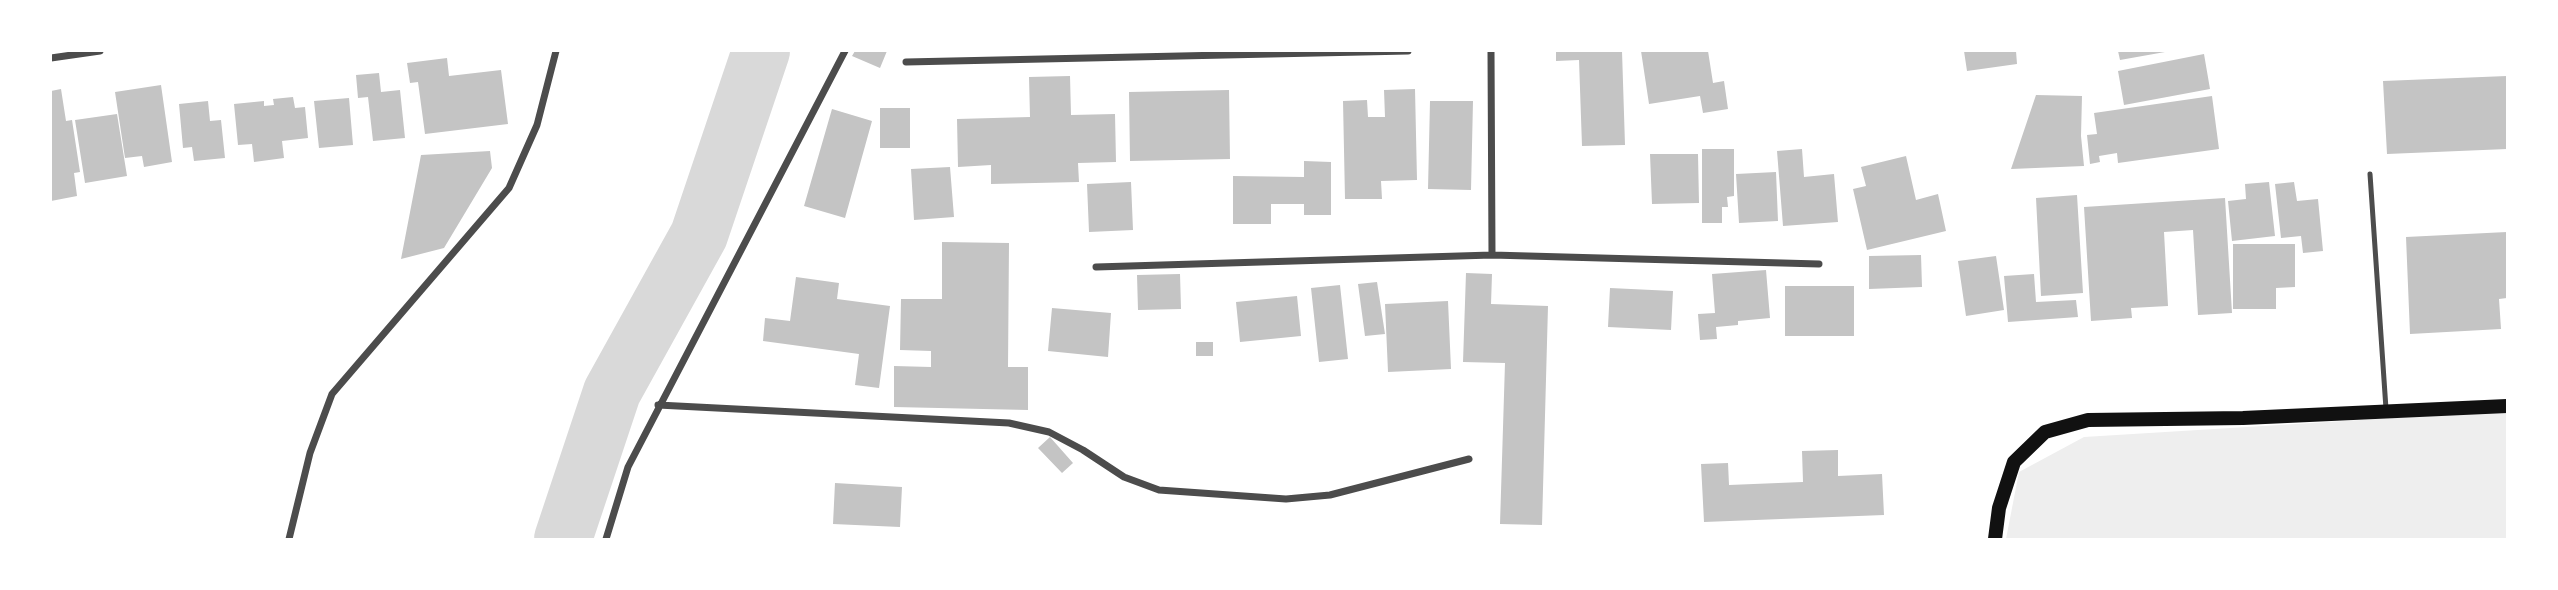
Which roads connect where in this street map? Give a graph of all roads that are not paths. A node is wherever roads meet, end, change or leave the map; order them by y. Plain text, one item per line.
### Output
1 (100, 51) edge
2 (556, 51) edge
3 (845, 51) edge
4 (1408, 51) edge
5 (1491, 51) edge
6 (1163, 53) edge
7 (51, 58) edge
8 (906, 62) dead end
9 (2370, 174) dead end
10 (1492, 256) junction
11 (1819, 264) dead end
12 (1096, 267) dead end
13 (658, 405) junction
14 (2507, 406) edge
15 (2386, 412) junction
16 (1469, 459) dead end
17 (289, 539) edge
18 (606, 539) edge
19 (1995, 539) edge

1 - 7 street
2 - 17 street
3 - 13 street
4 - 6 street
5 - 10 street
6 - 8 street
9 - 15 lane
10 - 11 street
10 - 12 street
13 - 16 street
13 - 18 street
14 - 15 main road
15 - 19 main road

